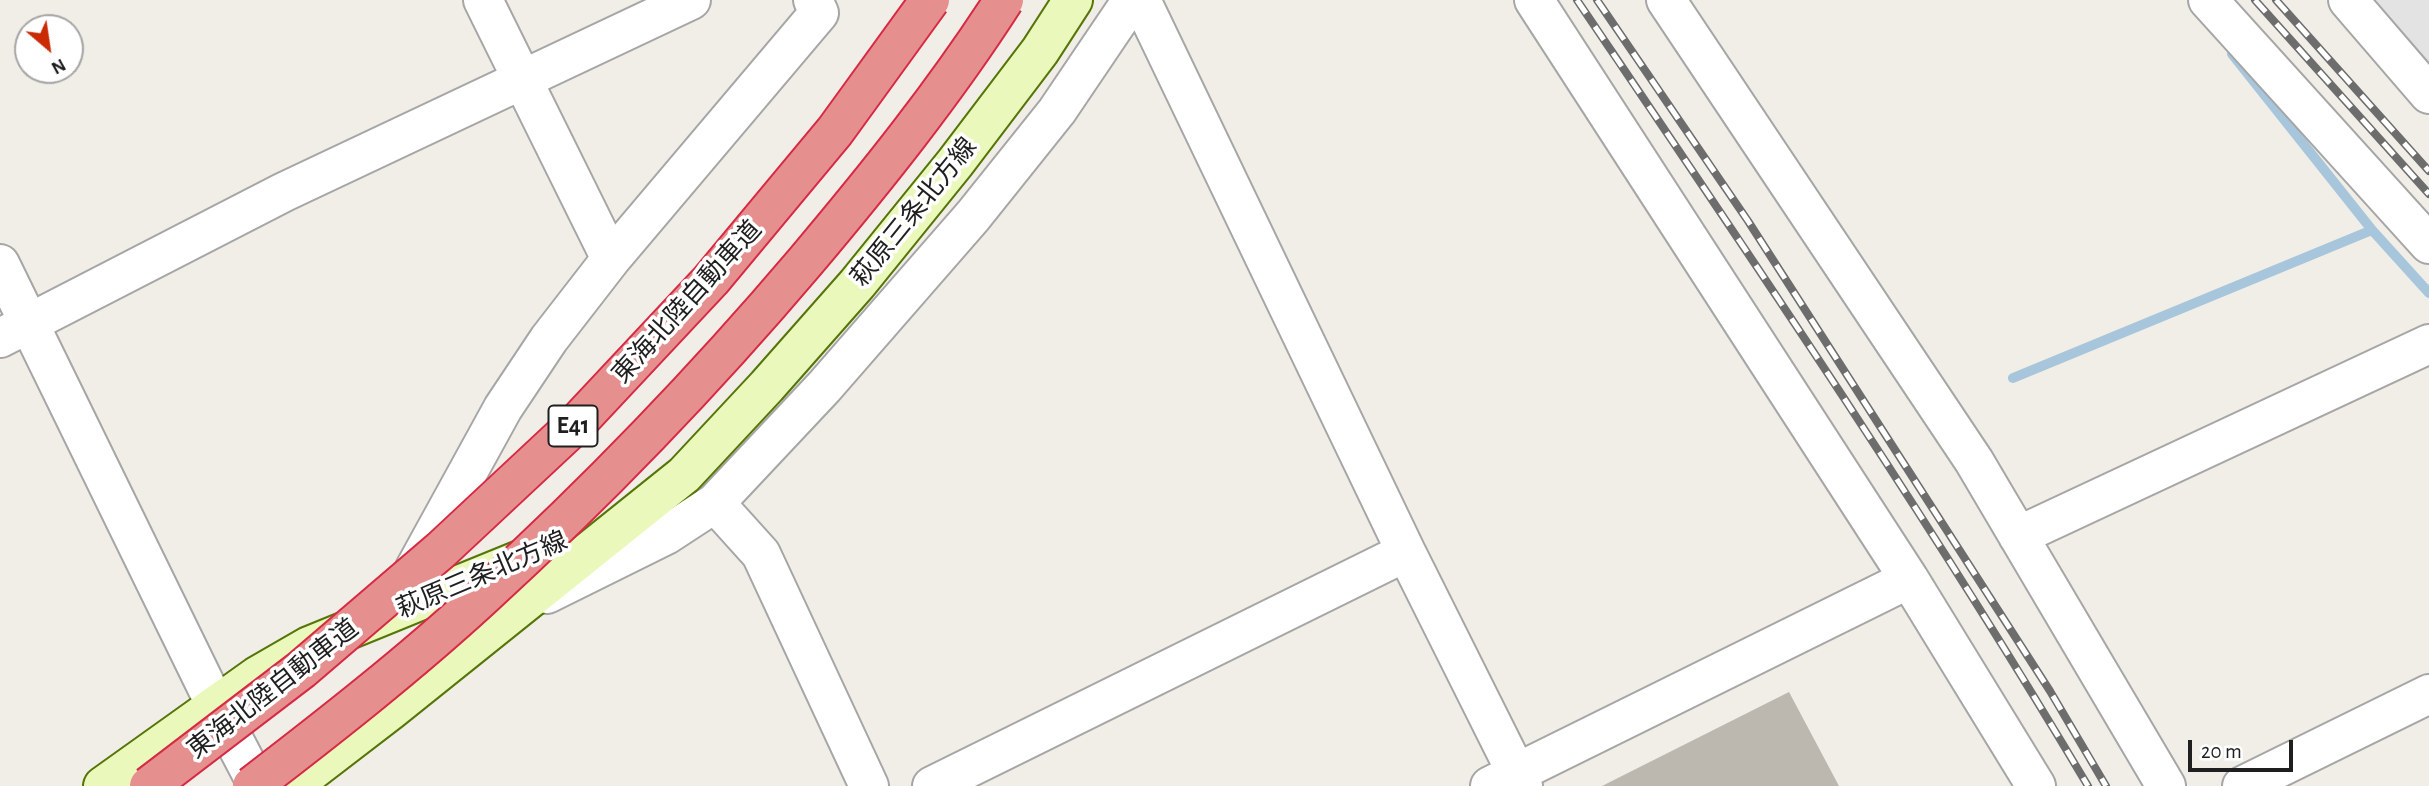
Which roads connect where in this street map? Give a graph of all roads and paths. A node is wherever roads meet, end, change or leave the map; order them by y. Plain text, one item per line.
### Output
1 (483, 0) edge
2 (691, 0) edge
3 (813, 0) edge
4 (930, 0) edge
5 (1004, 0) edge
6 (1073, 0) edge
7 (1132, 0) edge
8 (1141, 0) edge
9 (1535, 0) edge
10 (1666, 0) edge
11 (2208, 0) edge
12 (2348, 0) edge
13 (521, 80) junction
14 (2429, 94) edge
15 (2429, 244) edge
16 (611, 259) junction
17 (0, 264) edge
18 (15, 330) edge
19 (2429, 344) edge
20 (684, 475) junction
21 (715, 503) junction
22 (2018, 536) junction
23 (1406, 552) junction
24 (1909, 579) junction
25 (521, 606) junction
26 (388, 614) junction
27 (2429, 694) edge
28 (215, 704) junction
29 (1510, 782) edge
30 (103, 786) edge
31 (149, 786) edge
32 (252, 786) edge
33 (258, 786) edge
34 (292, 786) edge
35 (869, 786) edge
36 (932, 786) edge
37 (2036, 786) edge
38 (2166, 786) edge
39 (2242, 786) edge

1 - 13 street
2 - 13 street
3 - 16 street
4 - 31 highway, 東海北陸自動車道 / E41, bridge
5 - 32 highway, E41, bridge
6 - 20 main road, 萩原三条北方線
7 - 21 street
8 - 23 street
9 - 24 street
10 - 22 street
11 - 15 street
12 - 14 street
13 - 16 street
13 - 18 street
16 - 26 street
17 - 18 street
18 - 28 street
19 - 22 street
20 - 25 main road, 萩原三条北方線
20 - 26 main road, 萩原三条北方線
21 - 25 street
21 - 35 street
22 - 38 street
23 - 29 street
23 - 36 street
24 - 29 street
24 - 37 street
25 - 34 main road, 萩原三条北方線
26 - 28 main road, 萩原三条北方線
27 - 39 street
28 - 30 main road, 萩原三条北方線
28 - 33 street

